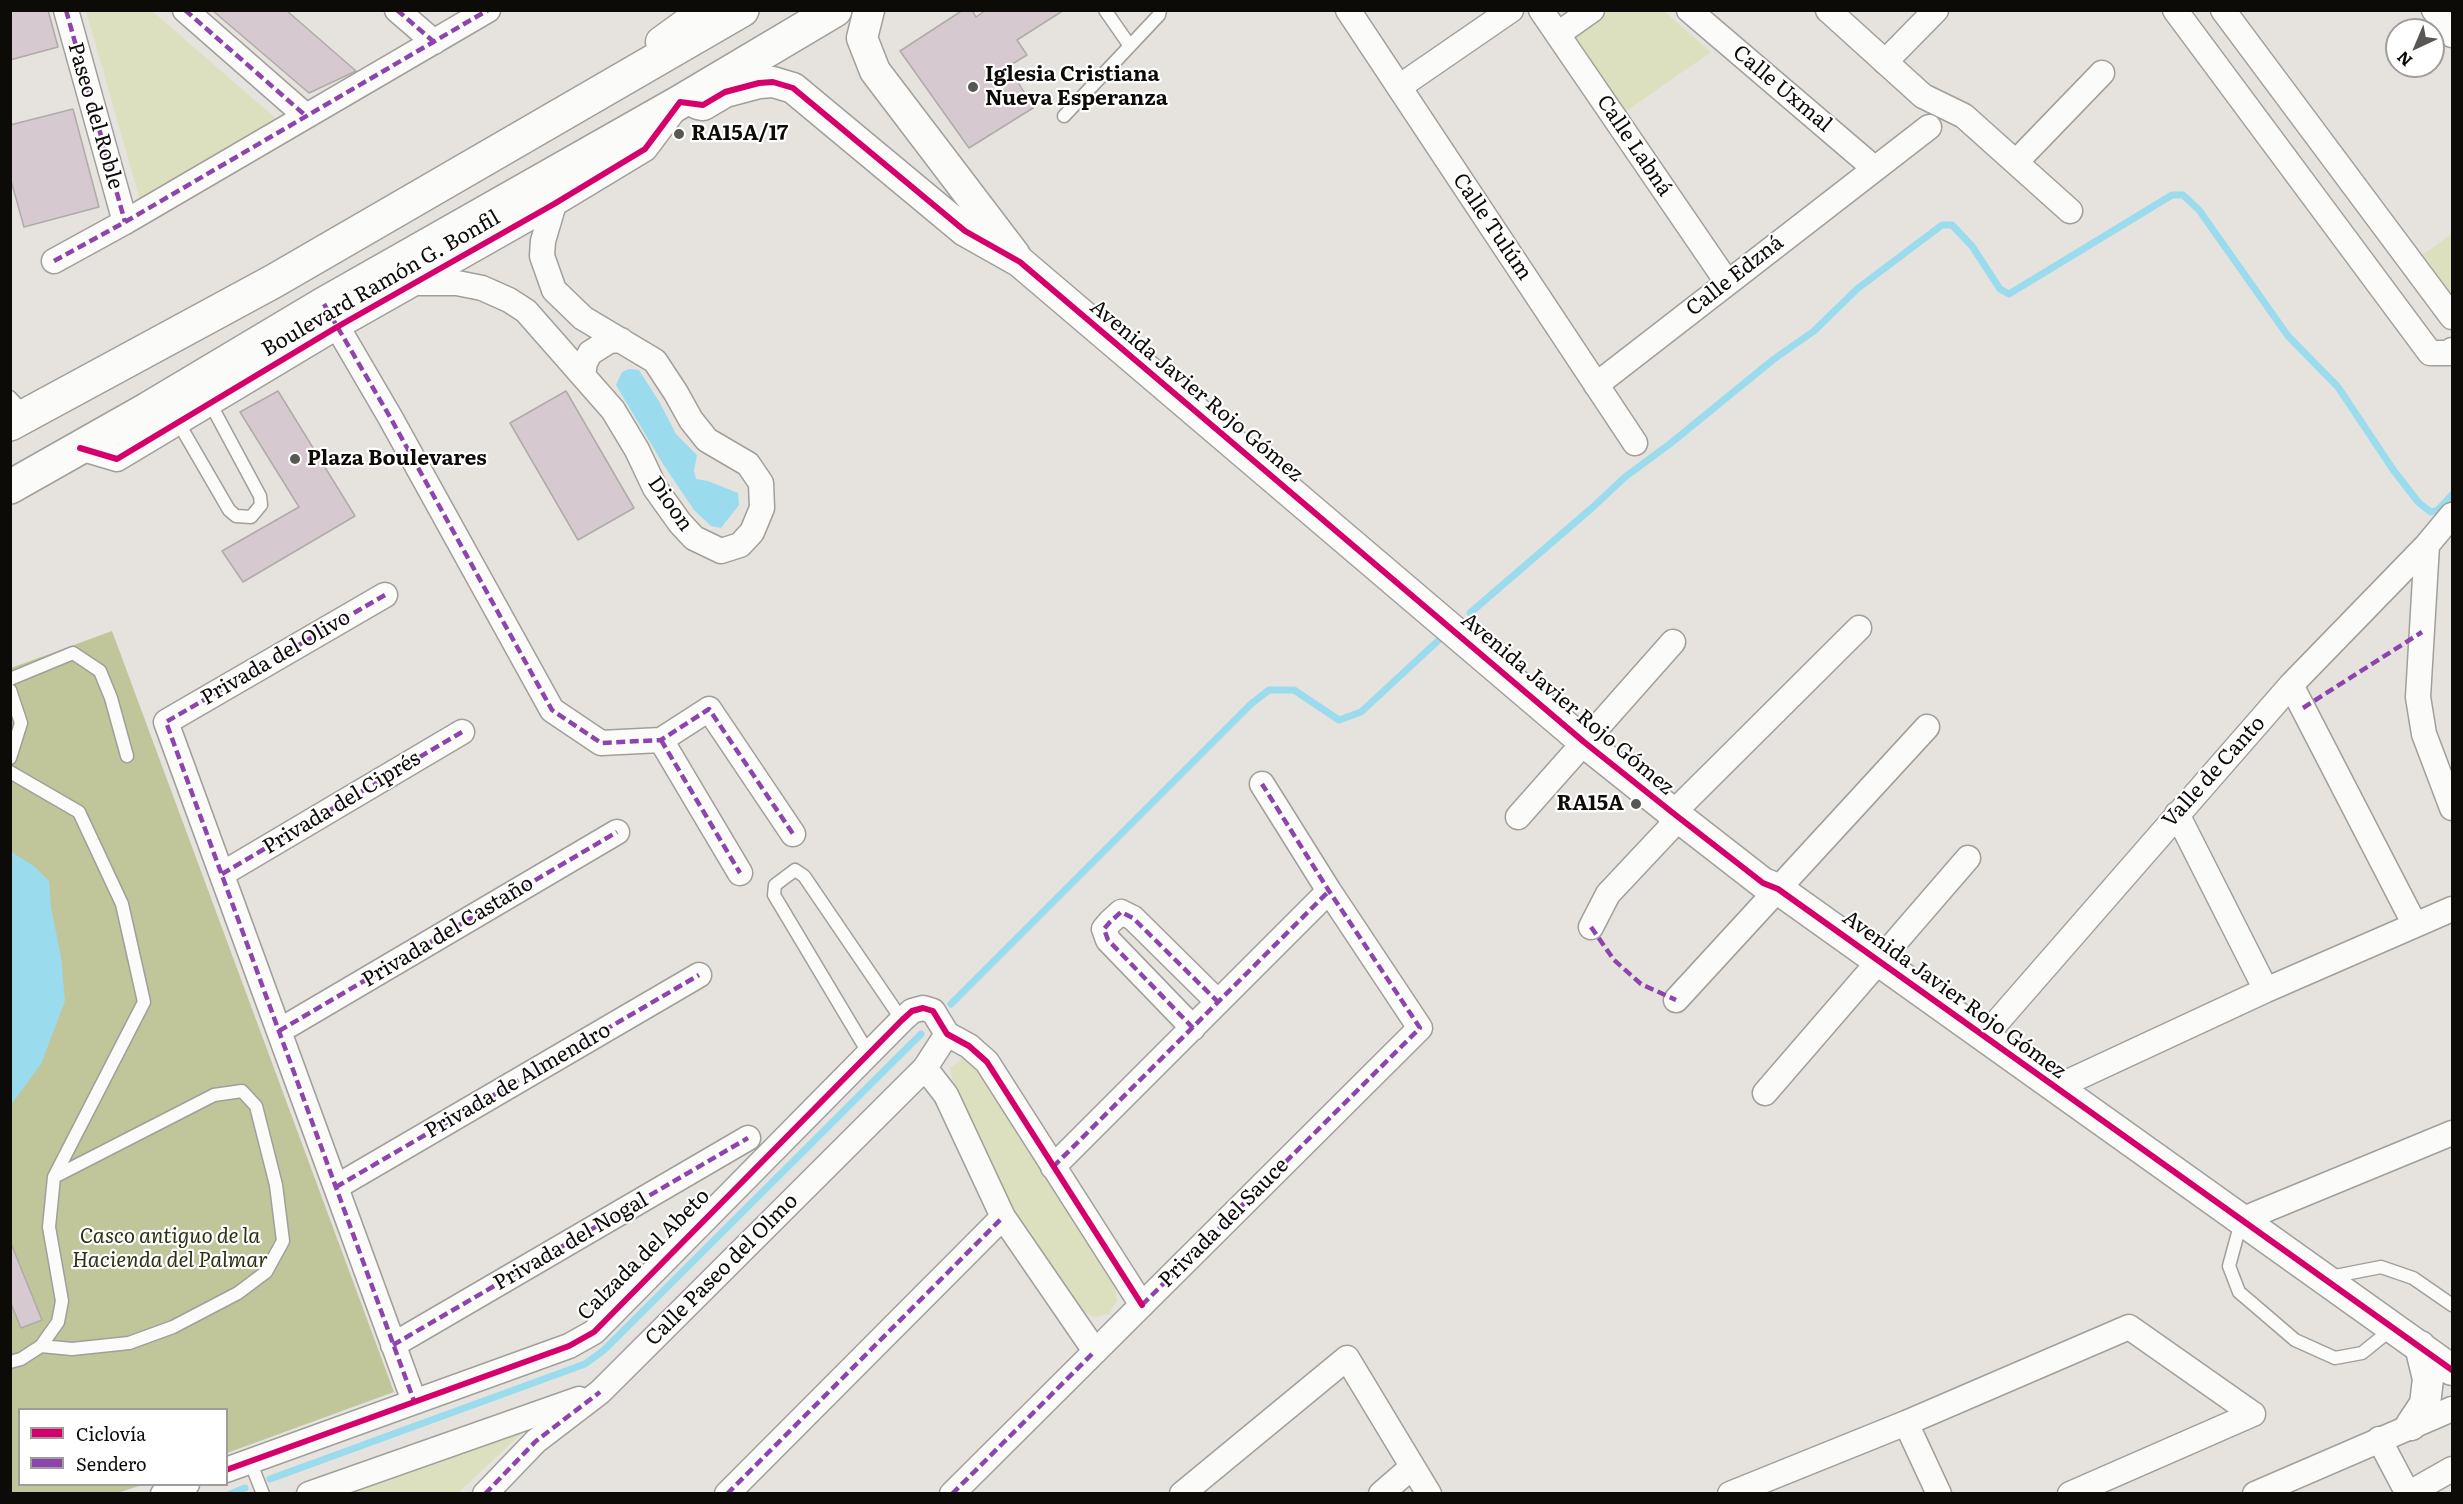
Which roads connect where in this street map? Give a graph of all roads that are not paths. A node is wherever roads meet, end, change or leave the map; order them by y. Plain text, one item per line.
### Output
1 (66, 10) edge
2 (185, 10) edge
3 (397, 10) edge
4 (488, 10) edge
5 (705, 10) edge
6 (742, 10) edge
7 (835, 10) edge
8 (1105, 10) edge
9 (1160, 10) edge
10 (1348, 10) edge
11 (1511, 10) edge
12 (1541, 10) edge
13 (1592, 10) edge
14 (1689, 10) edge
15 (1828, 10) edge
16 (1936, 10) edge
17 (2175, 10) edge
18 (2223, 10) edge
19 (2434, 10) edge
20 (873, 14) edge
21 (1558, 34) junction
22 (2452, 35) edge
23 (434, 42) junction
24 (1130, 46) junction
25 (1885, 62) junction
26 (2102, 73) dead end
27 (1399, 87) junction
28 (680, 102) junction
29 (306, 116) junction
30 (1064, 117) dead end
31 (549, 121) junction
32 (1929, 127) dead end
33 (2016, 162) junction
34 (1874, 168) junction
35 (554, 204) junction
36 (2070, 212) dead end
37 (125, 222) junction
38 (54, 261) dead end
39 (1020, 262) junction
40 (274, 281) junction
41 (1727, 282) junction
42 (414, 283) junction
43 (554, 290) junction
44 (526, 311) junction
45 (330, 316) junction
46 (2452, 317) edge
47 (621, 340) junction
48 (2452, 350) edge
49 (583, 375) junction
50 (1596, 385) junction
51 (63, 398) junction
52 (210, 403) junction
53 (148, 409) junction
54 (13, 417) edge
55 (178, 422) junction
56 (1635, 443) dead end
57 (80, 448) junction
58 (10, 487) edge
59 (2452, 515) edge
60 (2427, 545) junction
61 (386, 595) dead end
62 (1858, 628) dead end
63 (1673, 642) dead end
64 (10, 679) edge
65 (2291, 685) junction
66 (10, 690) edge
67 (1927, 727) dead end
68 (462, 732) dead end
69 (661, 740) junction
70 (1584, 742) junction
71 (127, 756) dead end
72 (10, 758) edge
73 (10, 772) edge
74 (1262, 784) dead end
75 (2452, 808) edge
76 (1673, 813) junction
77 (2177, 814) junction
78 (1518, 817) dead end
79 (617, 832) dead end
80 (793, 834) dead end
81 (1968, 858) dead end
82 (740, 873) dead end
83 (222, 874) junction
84 (1778, 889) junction
85 (1329, 891) junction
86 (2452, 909) edge
87 (2415, 925) junction
88 (1591, 927) dead end
89 (1878, 961) junction
90 (699, 975) dead end
91 (2266, 990) junction
92 (1676, 1000) dead end
93 (1218, 1002) junction
94 (902, 1020) junction
95 (1193, 1028) junction
96 (279, 1031) junction
97 (947, 1034) junction
98 (1984, 1037) junction
99 (869, 1054) junction
100 (925, 1068) junction
101 (2055, 1088) junction
102 (1765, 1093) dead end
103 (2452, 1133) edge
104 (748, 1138) dead end
105 (1053, 1167) junction
106 (54, 1177) junction
107 (336, 1187) junction
108 (1003, 1217) junction
109 (2241, 1220) junction
110 (2324, 1279) junction
111 (1142, 1305) junction
112 (2452, 1305) edge
113 (2393, 1327) junction
114 (41, 1346) junction
115 (393, 1346) junction
116 (2420, 1346) junction
117 (1095, 1351) junction
118 (10, 1362) edge
119 (2452, 1370) edge
120 (600, 1392) junction
121 (414, 1401) junction
122 (2452, 1409) edge
123 (1906, 1423) junction
124 (2411, 1425) junction
125 (2379, 1439) junction
126 (250, 1461) junction
127 (1412, 1467) junction
128 (228, 1469) edge
129 (2452, 1469) edge
130 (184, 1486) edge
131 (163, 1494) edge
132 (263, 1494) edge
133 (309, 1494) edge
134 (484, 1494) edge
135 (727, 1494) edge
136 (952, 1494) edge
137 (1182, 1494) edge
138 (1381, 1494) edge
139 (1429, 1494) edge
140 (1730, 1494) edge
141 (1940, 1494) edge
142 (2070, 1494) edge
143 (2255, 1494) edge
144 (2408, 1494) edge

1 - 37 street, Paseo del Roble
2 - 29 street
3 - 23 street
4 - 23 street, Paseo del Roble
5 - 31 street
6 - 31 main road
7 - 28 main road, Boulevard Ramón G. Bonfil
8 - 24 lane
9 - 24 lane
10 - 27 street, Calle Tulúm
11 - 27 street
12 - 21 street, Calle Labná
13 - 21 street
14 - 34 street, Calle Uxmal
15 - 25 street
16 - 25 street
17 - 48 street
18 - 46 street
19 - 22 street
20 - 39 street, Avenida Javier Rojo Gómez
21 - 41 street, Calle Labná
23 - 29 street, Paseo del Roble
24 - 30 lane
25 - 33 street
26 - 33 street
27 - 50 street, Calle Tulúm
28 - 35 street, Boulevard Ramón G. Bonfil
28 - 39 street, Avenida Javier Rojo Gómez
28 - 45 main road, Boulevard Ramón G. Bonfil
29 - 37 street, Paseo del Roble
31 - 40 main road
32 - 34 street, Calle Edzná
33 - 36 street
34 - 41 street, Calle Edzná
35 - 42 street, Boulevard Ramón G. Bonfil
35 - 43 street, Dioon
37 - 38 street, Paseo del Roble
39 - 70 street, Avenida Javier Rojo Gómez
40 - 51 main road
40 - 53 main road
41 - 50 street, Calle Edzná
42 - 44 street, Dioon
42 - 45 street, Boulevard Ramón G. Bonfil
43 - 44 street
43 - 47 street, Dioon
44 - 49 street, Dioon
45 - 52 street, Boulevard Ramón G. Bonfil
45 - 53 main road, Boulevard Ramón G. Bonfil
45 - 69 street
47 - 49 street
47 - 49 street, Dioon
50 - 56 street, Calle Tulúm
51 - 54 main road
51 - 57 main road
52 - 55 street, Boulevard Ramón G. Bonfil
52 - 55 lane
53 - 57 main road, Boulevard Ramón G. Bonfil
55 - 57 street, Boulevard Ramón G. Bonfil
57 - 58 main road, Boulevard Ramón G. Bonfil
59 - 60 street, Valle de Canto
60 - 65 street, Valle de Canto
60 - 75 street
61 - 83 street, Privada del Olivo
62 - 76 street
63 - 70 street
64 - 71 lane
65 - 77 street, Valle de Canto
65 - 87 street
66 - 72 lane
67 - 84 street
68 - 83 street, Privada del Ciprés
69 - 80 street
69 - 82 street
70 - 76 street, Avenida Javier Rojo Gómez
70 - 78 street
73 - 106 lane
74 - 85 street
76 - 84 street, Avenida Javier Rojo Gómez
76 - 88 street
77 - 91 street
77 - 98 street, Valle de Canto
79 - 96 street, Privada del Castaño
81 - 89 street
83 - 96 street
84 - 89 street, Avenida Javier Rojo Gómez
84 - 92 street
85 - 93 street
85 - 111 street, Privada del Sauce
86 - 87 street
87 - 91 street
89 - 98 street, Avenida Javier Rojo Gómez
89 - 102 street
90 - 107 street, Privada de Almendro
91 - 101 street
93 - 95 street
93 - 95 street
94 - 97 street, Calzada del Abeto
94 - 99 street, Calzada del Abeto
94 - 99 lane
95 - 105 street
96 - 107 street
97 - 100 street, Calle Paseo del Olmo
97 - 105 street
98 - 101 street, Avenida Javier Rojo Gómez
99 - 121 street, Calzada del Abeto
100 - 108 street
100 - 120 street, Calle Paseo del Olmo
101 - 109 street, Avenida Javier Rojo Gómez
103 - 109 street
104 - 115 street, Privada del Nogal
105 - 111 street
106 - 114 lane
106 - 114 lane
107 - 115 street
108 - 117 street
108 - 135 street
109 - 110 street, Avenida Javier Rojo Gómez
109 - 113 lane
110 - 112 lane
110 - 113 street, Avenida Javier Rojo Gómez
111 - 117 street, Privada del Sauce
113 - 116 street, Avenida Javier Rojo Gómez
114 - 118 lane
115 - 121 street
116 - 119 street, Avenida Javier Rojo Gómez
116 - 124 street
117 - 136 street, Privada del Sauce
120 - 133 street
120 - 134 street, Calle Paseo del Olmo
121 - 126 street, Calzada del Abeto
122 - 124 street
123 - 140 street
123 - 141 street
123 - 142 street
124 - 125 street
125 - 143 street
125 - 144 street
126 - 128 street, Calzada del Abeto
126 - 132 lane
127 - 137 street
127 - 138 street
127 - 139 street
129 - 144 street
130 - 131 street

